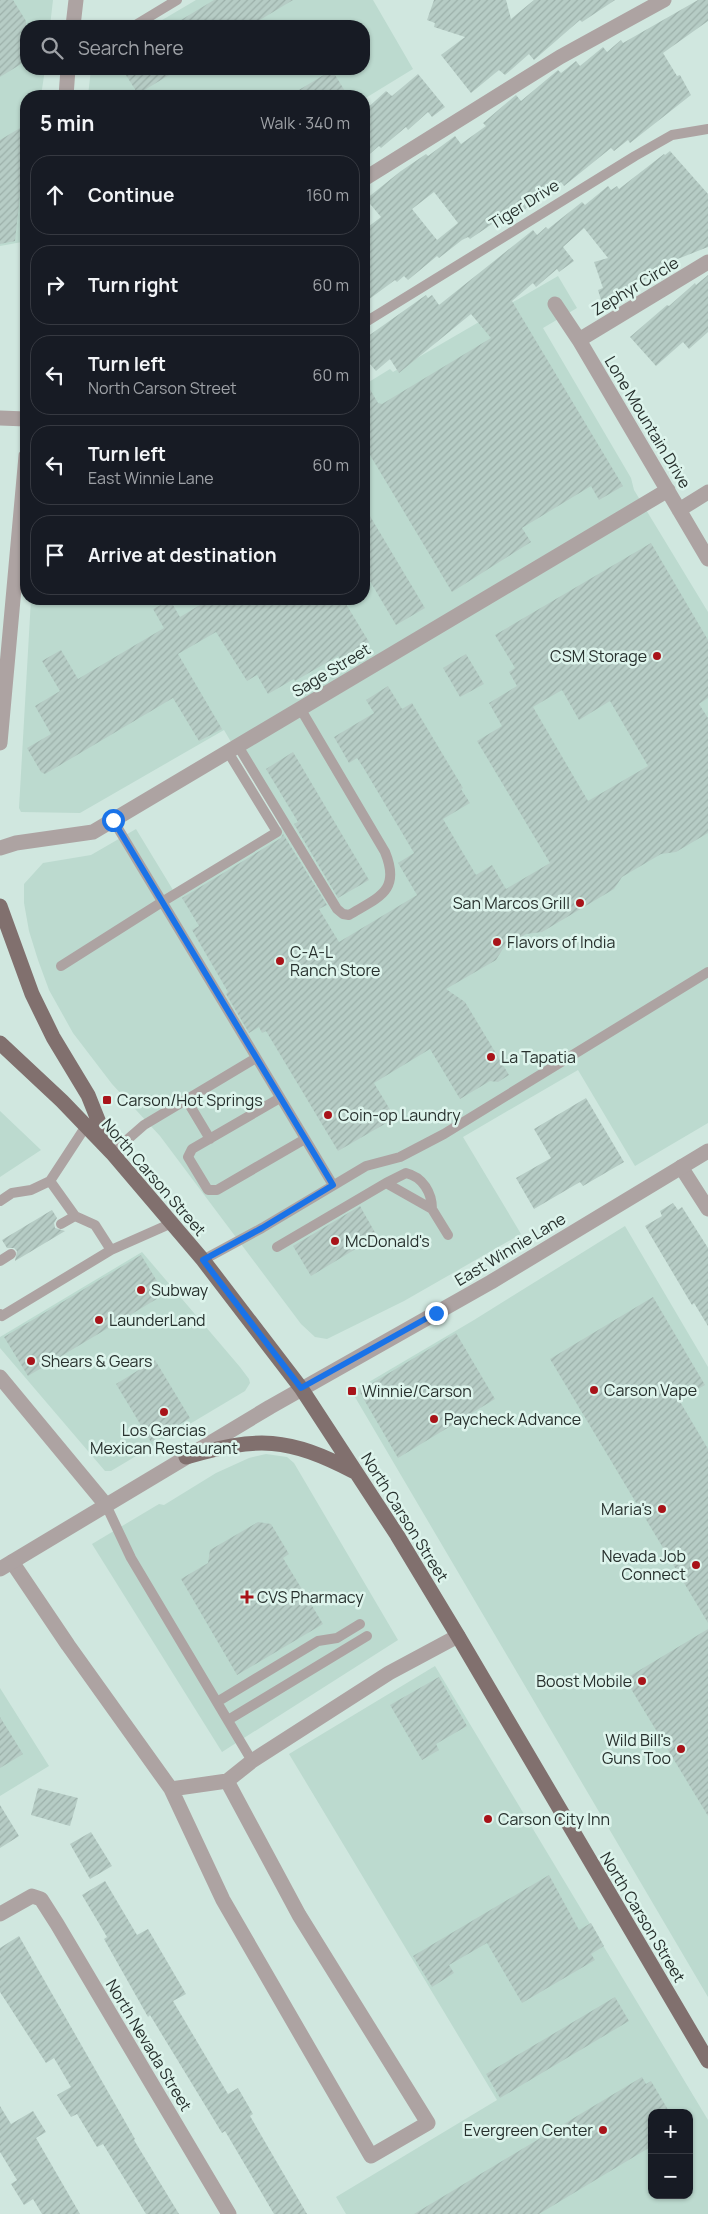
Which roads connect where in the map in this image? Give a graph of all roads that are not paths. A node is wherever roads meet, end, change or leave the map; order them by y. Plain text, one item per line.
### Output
1 (76, 0) edge
2 (177, 0) edge
3 (664, 0) edge
4 (74, 20) edge
5 (144, 20) edge
6 (68, 75) edge
7 (66, 90) edge
8 (708, 129) edge
9 (370, 175) edge
10 (708, 262) edge
11 (555, 304) dead end
12 (370, 319) edge
13 (579, 340) junction
14 (0, 418) edge
15 (20, 419) edge
16 (668, 490) junction
17 (708, 492) edge
18 (680, 510) junction
19 (20, 532) edge
20 (708, 559) edge
21 (300, 708) junction
22 (0, 743) edge
23 (233, 748) junction
24 (113, 820) junction
25 (0, 848) edge
26 (162, 902) junction
27 (0, 906) edge
28 (61, 966) dead end
29 (708, 972) edge
30 (0, 1043) edge
31 (256, 1058) junction
32 (280, 1098) junction
33 (186, 1099) junction
34 (86, 1126) junction
35 (210, 1139) junction
36 (305, 1139) junction
37 (708, 1151) edge
38 (112, 1153) junction
39 (681, 1167) junction
40 (50, 1181) junction
41 (386, 1183) junction
42 (333, 1185) junction
43 (0, 1201) edge
44 (432, 1209) junction
45 (708, 1209) edge
46 (75, 1216) junction
47 (172, 1223) junction
48 (61, 1224) dead end
49 (448, 1235) dead end
50 (277, 1247) dead end
51 (111, 1250) junction
52 (11, 1254) dead end
53 (203, 1260) junction
54 (0, 1261) edge
55 (1, 1316) edge
56 (0, 1376) edge
57 (301, 1388) junction
58 (186, 1457) junction
59 (357, 1473) junction
60 (106, 1505) junction
61 (6, 1566) edge
62 (360, 1624) dead end
63 (367, 1636) dead end
64 (458, 1636) junction
65 (217, 1702) junction
66 (228, 1720) junction
67 (252, 1761) junction
68 (227, 1781) junction
69 (171, 1789) junction
70 (0, 1914) edge
71 (708, 2061) edge
72 (229, 2214) edge

1 - 4 street
2 - 5 lane
3 - 9 street
6 - 7 street
8 - 12 lane, Tiger Drive
10 - 13 street, Zephyr Circle
11 - 13 street, Lone Mountain Drive
13 - 16 street, Lone Mountain Drive
14 - 15 street
16 - 18 street, Lone Mountain Drive
16 - 21 street, Sage Street
17 - 18 street
18 - 20 street, Lone Mountain Drive
19 - 22 street
21 - 23 street, Sage Street
21 - 23 lane
23 - 24 street, Sage Street
23 - 26 lane
24 - 25 street, Sage Street
24 - 26 lane
26 - 28 lane
26 - 31 lane
27 - 38 main road
29 - 42 lane
30 - 34 main road, North Carson Street
31 - 32 lane
31 - 33 lane
32 - 35 lane
32 - 36 lane
33 - 35 lane
33 - 38 lane
34 - 38 main road, North Carson Street
34 - 40 lane
35 - 36 lane
36 - 42 lane
37 - 39 street, East Winnie Lane
38 - 47 main road, North Carson Street
39 - 45 street
39 - 57 street, East Winnie Lane
40 - 43 lane
40 - 46 lane
41 - 44 lane
41 - 44 lane
41 - 50 lane
42 - 53 lane
44 - 49 lane
46 - 48 lane
46 - 51 lane
47 - 51 lane
47 - 53 main road, North Carson Street
51 - 55 lane
52 - 54 lane
53 - 57 main road, North Carson Street
56 - 60 street
57 - 58 street, East Winnie Lane
57 - 59 main road, North Carson Street
58 - 59 main road
58 - 60 street, East Winnie Lane
59 - 64 main road, North Carson Street
60 - 61 street, East Winnie Lane
60 - 65 lane
61 - 69 street
62 - 65 lane
63 - 66 lane
64 - 67 street
64 - 71 main road, North Carson Street
65 - 66 lane
66 - 67 lane
67 - 68 street
68 - 69 street
68 - 69 street
70 - 72 street, North Nevada Street

